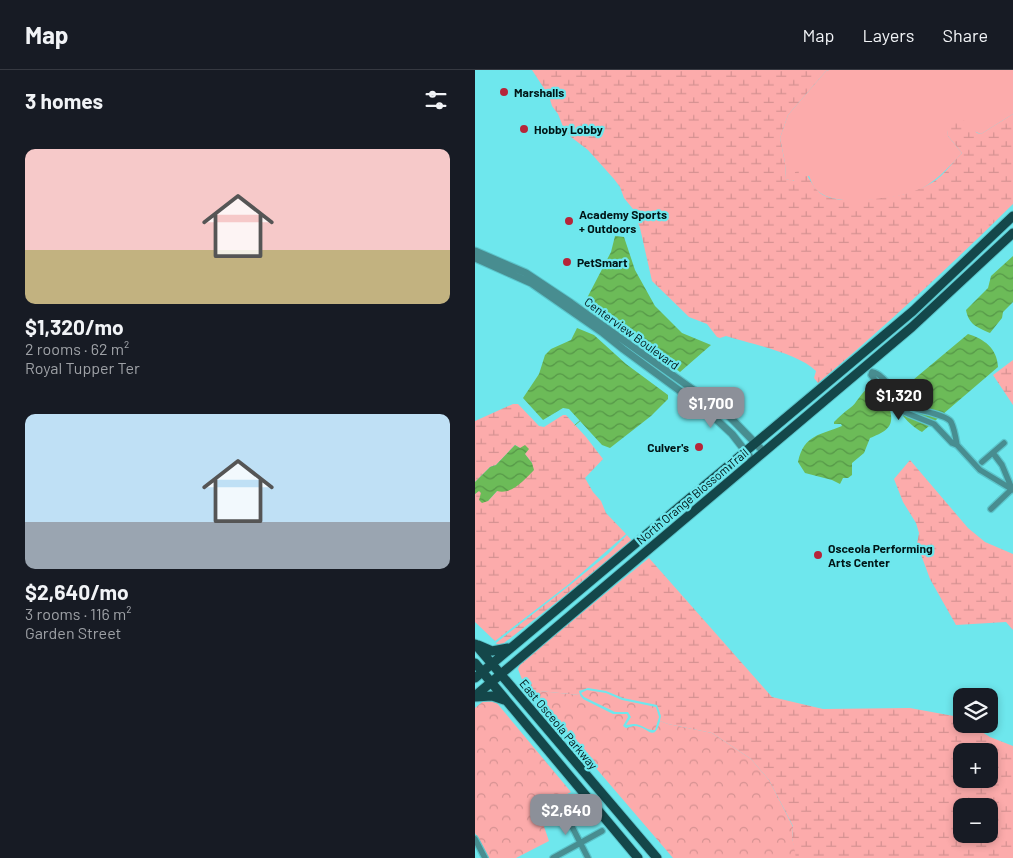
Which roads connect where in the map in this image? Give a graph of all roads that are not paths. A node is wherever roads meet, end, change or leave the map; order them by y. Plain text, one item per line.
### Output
1 (1013, 216) edge
2 (1013, 229) edge
3 (1013, 234) edge
4 (1004, 243) junction
5 (475, 251) edge
6 (475, 258) edge
7 (525, 276) junction
8 (875, 342) junction
9 (870, 363) junction
10 (690, 393) junction
11 (934, 415) junction
12 (932, 422) junction
13 (952, 428) junction
14 (942, 433) junction
15 (1004, 443) dead end
16 (755, 444) junction
17 (957, 445) junction
18 (746, 452) junction
19 (764, 452) junction
20 (993, 453) junction
21 (753, 461) junction
22 (982, 462) dead end
23 (1012, 490) edge
24 (991, 509) dead end
25 (475, 643) edge
26 (511, 648) junction
27 (475, 663) edge
28 (491, 664) junction
29 (479, 675) edge
30 (501, 675) junction
31 (491, 682) junction
32 (475, 697) edge
33 (509, 703) junction
34 (561, 805) dead end
35 (602, 831) dead end
36 (475, 839) edge
37 (581, 843) junction
38 (485, 858) edge
39 (553, 858) edge
40 (588, 858) edge
41 (638, 858) edge
42 (657, 858) edge

1 - 8 main road, North Orange Blossom Trail
2 - 4 main road
3 - 4 main road, North Orange Blossom Trail
4 - 9 main road, North Orange Blossom Trail
5 - 7 street, Centerview Boulevard
6 - 7 street, Centerview Boulevard
7 - 10 street, Centerview Boulevard
8 - 9 main road
8 - 16 main road, North Orange Blossom Trail
9 - 19 main road, North Orange Blossom Trail
10 - 16 street, Centerview Boulevard
10 - 18 street, Centerview Boulevard
11 - 12 street
11 - 12 street
11 - 13 street
12 - 14 street
13 - 14 street
13 - 17 street
14 - 17 street
15 - 20 street
16 - 18 main road, North Orange Blossom Trail
16 - 19 street, Centerview Boulevard
17 - 23 street
18 - 21 street, Centerview Boulevard
18 - 26 main road, North Orange Blossom Trail
19 - 21 main road, North Orange Blossom Trail
20 - 22 street
20 - 23 street
21 - 30 main road, North Orange Blossom Trail
23 - 24 street
25 - 26 main road
25 - 28 main road, East Osceola Parkway
26 - 28 main road, North Orange Blossom Trail
27 - 29 main road, East Osceola Parkway
28 - 29 main road, North Orange Blossom Trail
28 - 30 main road, East Osceola Parkway
29 - 31 main road, East Osceola Parkway
30 - 31 main road, North Orange Blossom Trail
30 - 42 main road, East Osceola Parkway
31 - 32 main road, North Orange Blossom Trail
31 - 33 main road, East Osceola Parkway
32 - 33 main road
33 - 41 main road, East Osceola Parkway
34 - 37 street
35 - 37 street
36 - 38 street
37 - 39 street
37 - 40 street

